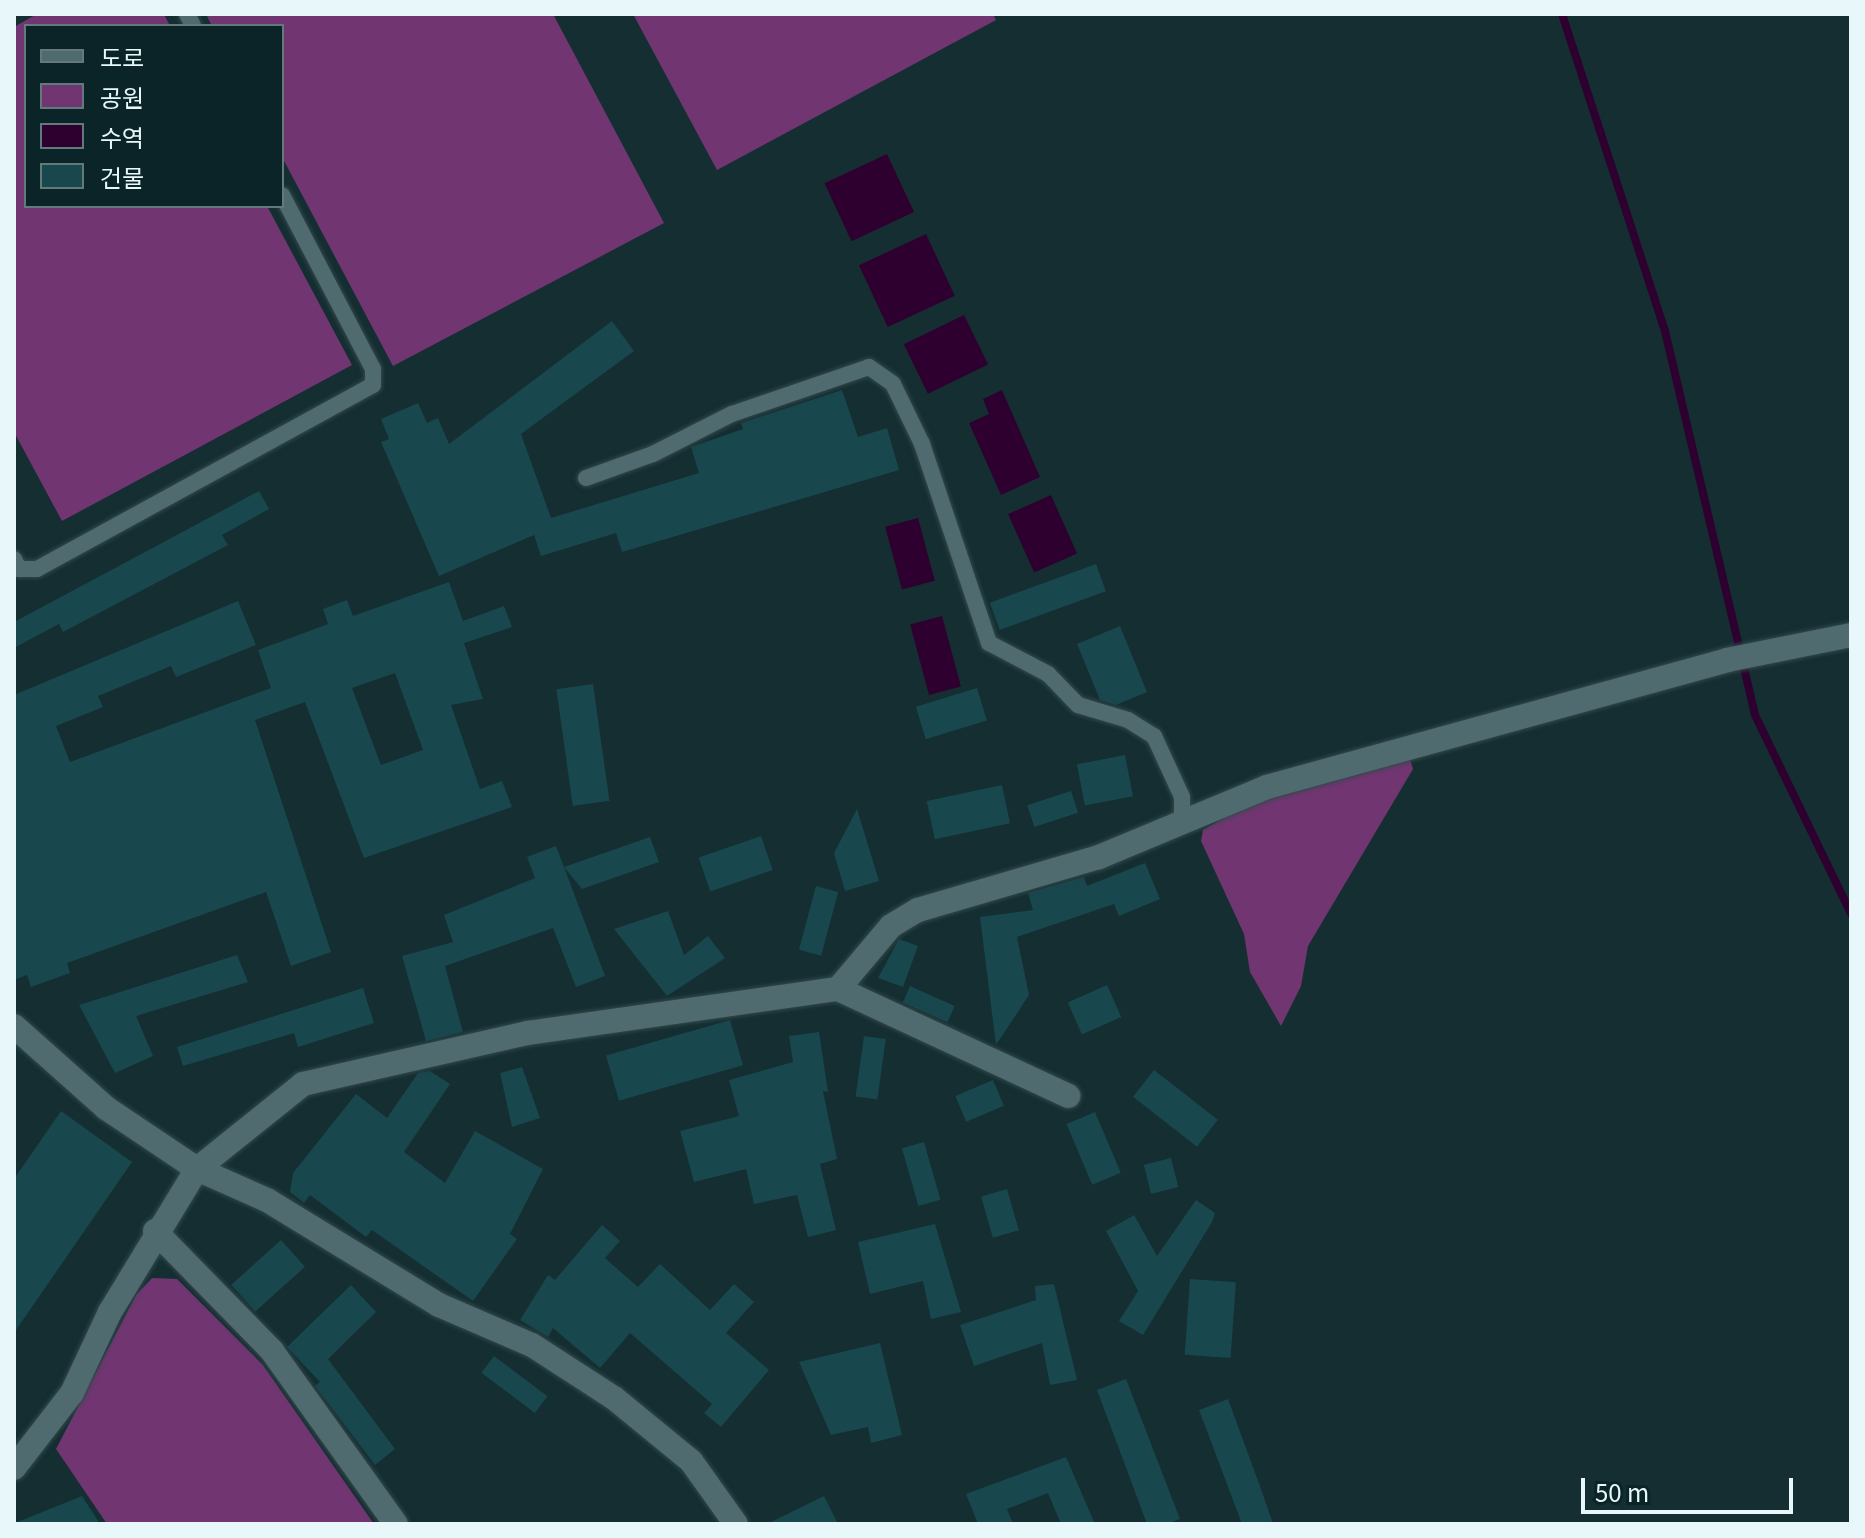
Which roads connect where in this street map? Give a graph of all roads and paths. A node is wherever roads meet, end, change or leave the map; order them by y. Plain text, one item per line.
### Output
1 (284, 199) edge
2 (586, 478) dead end
3 (14, 559) edge
4 (1851, 635) edge
5 (1182, 824) junction
6 (838, 989) junction
7 (14, 1026) edge
8 (1068, 1096) dead end
9 (197, 1169) junction
10 (155, 1231) junction
11 (14, 1468) edge
12 (396, 1524) edge
13 (736, 1524) edge

1 - 3 lane
2 - 5 lane
4 - 5 street
5 - 6 street
6 - 8 street
6 - 9 street
7 - 9 street
9 - 10 street
9 - 13 street
10 - 11 street
10 - 12 street

